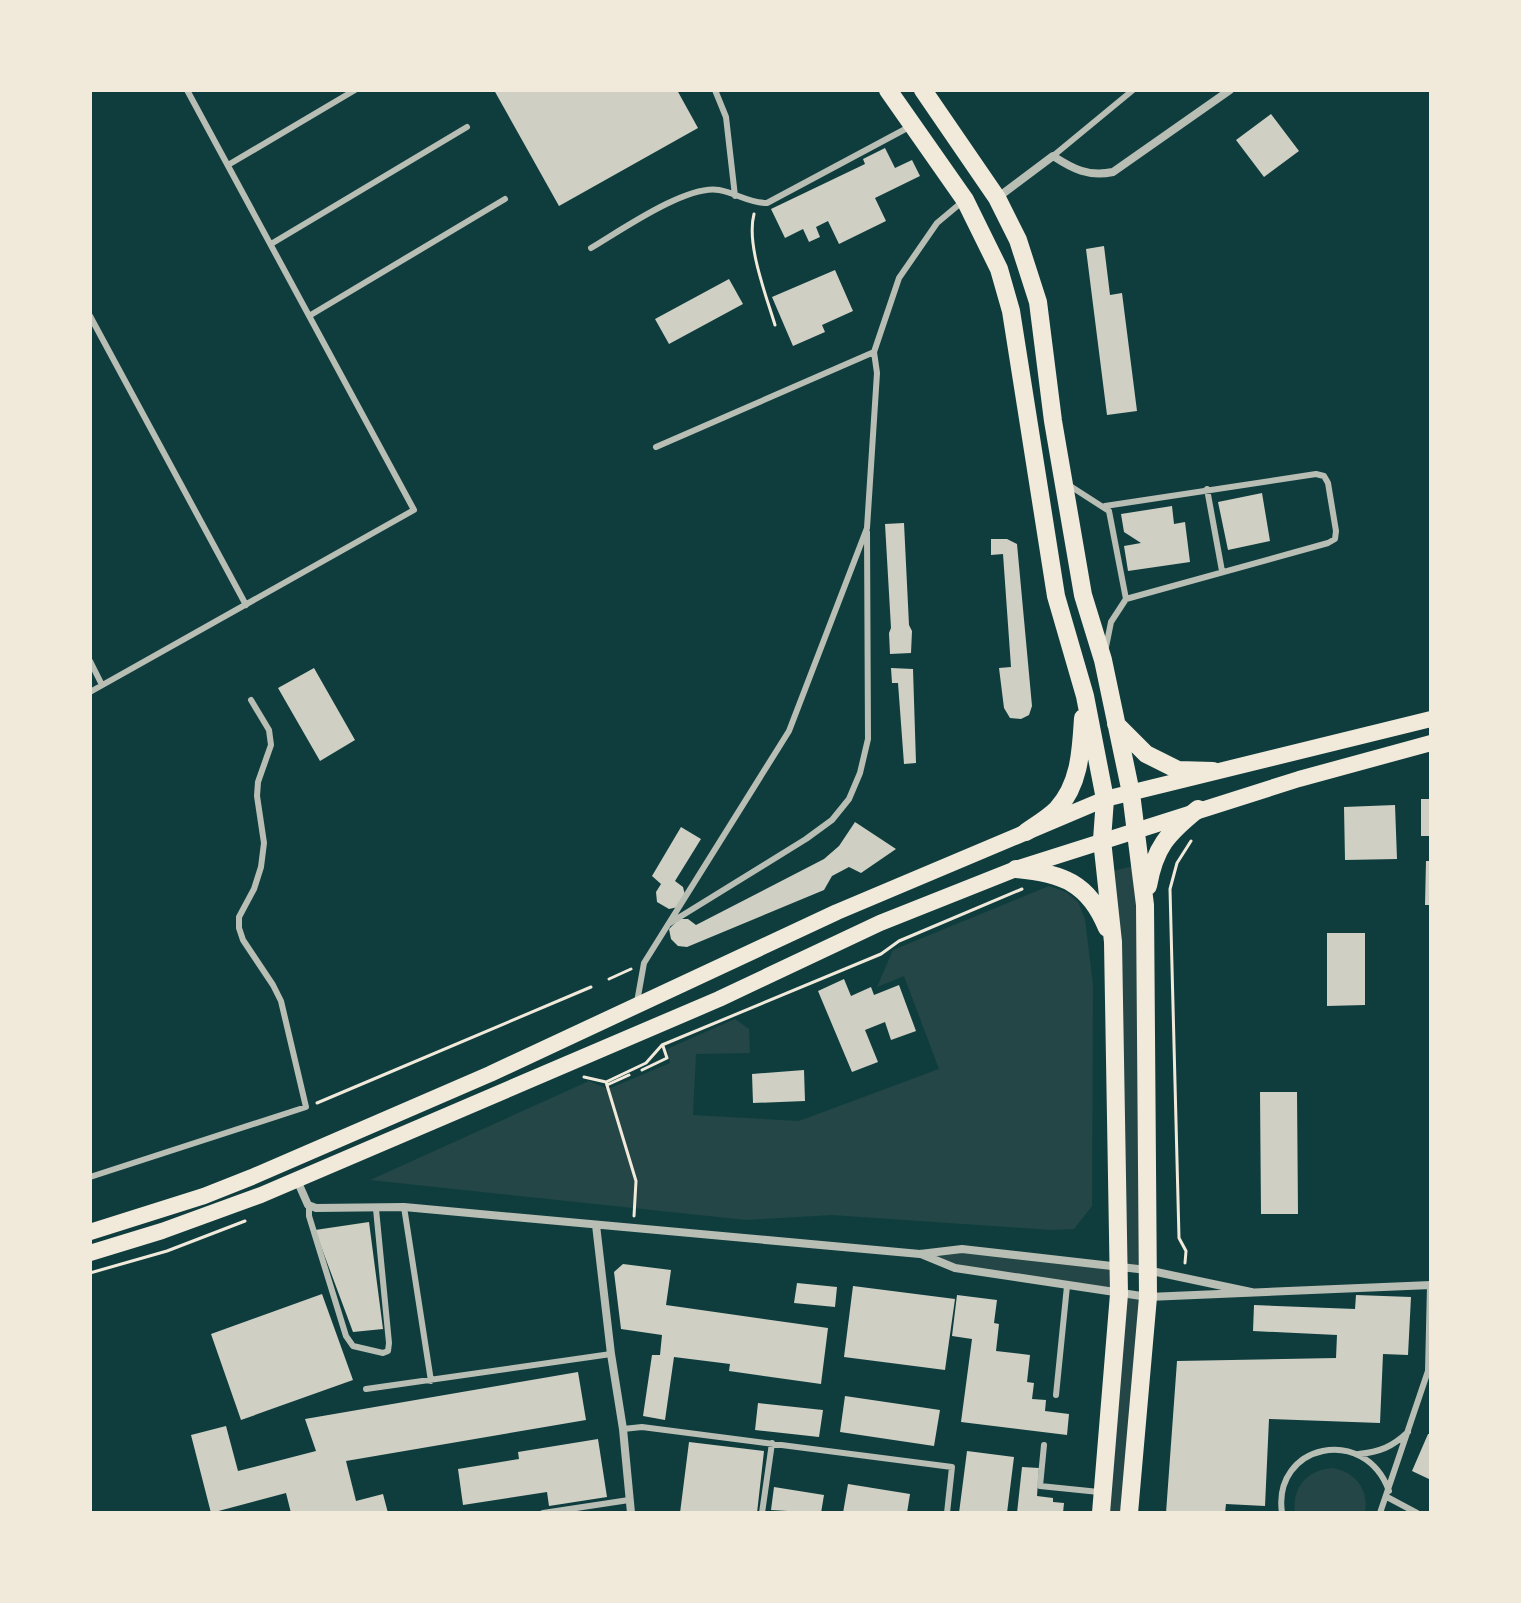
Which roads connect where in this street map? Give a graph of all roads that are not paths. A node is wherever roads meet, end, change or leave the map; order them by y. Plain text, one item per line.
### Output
1 (187, 90) edge
2 (355, 90) edge
3 (715, 90) edge
4 (888, 90) edge
5 (923, 90) edge
6 (1133, 90) edge
7 (1230, 90) edge
8 (913, 125) junction
9 (467, 127) dead end
10 (1053, 156) junction
11 (228, 165) junction
12 (735, 196) junction
13 (997, 198) junction
14 (505, 199) dead end
15 (965, 200) junction
16 (271, 244) junction
17 (591, 248) dead end
18 (90, 316) edge
19 (309, 316) junction
20 (874, 352) junction
21 (656, 447) dead end
22 (1064, 483) junction
23 (1207, 489) junction
24 (1105, 506) junction
25 (867, 528) junction
26 (1222, 571) junction
27 (1126, 599) junction
28 (246, 605) junction
29 (1103, 660) junction
30 (90, 661) edge
31 (102, 685) junction
32 (90, 692) edge
33 (1085, 696) junction
34 (251, 700) dead end
35 (1431, 719) edge
36 (1116, 724) junction
37 (1431, 743) edge
38 (1213, 771) junction
39 (1131, 793) junction
40 (1105, 799) junction
41 (1198, 809) junction
42 (1136, 829) junction
43 (1026, 832) junction
44 (1102, 840) junction
45 (1016, 869) junction
46 (1145, 905) junction
47 (667, 925) junction
48 (1113, 942) junction
49 (636, 1005) junction
50 (90, 1177) edge
51 (297, 1180) junction
52 (309, 1205) junction
53 (404, 1207) junction
54 (376, 1209) junction
55 (596, 1225) junction
56 (90, 1232) edge
57 (90, 1253) edge
58 (920, 1254) junction
59 (1117, 1267) junction
60 (1147, 1270) junction
61 (1431, 1285) edge
62 (1067, 1286) junction
63 (1251, 1292) junction
64 (1119, 1294) junction
65 (1148, 1297) junction
66 (611, 1354) junction
67 (431, 1381) junction
68 (366, 1389) dead end
69 (1056, 1395) dead end
70 (623, 1429) junction
71 (1409, 1431) junction
72 (772, 1443) junction
73 (1044, 1445) dead end
74 (1358, 1454) junction
75 (1102, 1492) junction
76 (1388, 1494) junction
77 (629, 1500) junction
78 (543, 1513) edge
79 (631, 1513) edge
80 (762, 1513) edge
81 (947, 1513) edge
82 (1101, 1513) edge
83 (1129, 1513) edge
84 (1282, 1513) edge
85 (1380, 1513) edge
86 (1417, 1513) edge

1 - 11 lane
2 - 11 lane
3 - 12 lane
4 - 8 main road
5 - 13 main road
6 - 10 lane
7 - 10 street
8 - 12 lane
8 - 15 main road
9 - 16 lane
10 - 13 street
11 - 16 lane
12 - 17 lane
13 - 22 main road
14 - 19 lane
15 - 20 lane
15 - 33 main road
16 - 19 lane
18 - 28 lane
19 - 28 lane
20 - 21 lane
20 - 25 lane
22 - 24 lane
22 - 29 main road
23 - 24 lane
23 - 26 lane
23 - 26 lane
24 - 27 lane
25 - 47 lane
25 - 47 lane
26 - 27 lane
27 - 29 lane
28 - 31 lane
29 - 36 main road
30 - 31 lane
31 - 32 lane
33 - 40 main road
33 - 43 main road
34 - 50 lane
35 - 38 main road
36 - 38 main road
36 - 39 main road
37 - 41 main road
38 - 39 main road
39 - 40 main road
39 - 42 main road
40 - 43 main road
40 - 44 main road
41 - 42 main road
41 - 46 main road
42 - 44 main road
42 - 46 main road
43 - 49 main road
44 - 45 main road
44 - 48 main road
45 - 48 main road
45 - 51 main road
46 - 60 main road
47 - 49 lane
48 - 59 main road
49 - 56 main road
51 - 52 street
51 - 57 main road
52 - 54 street
52 - 54 lane
53 - 54 street
53 - 55 street
53 - 67 lane
55 - 58 street
55 - 66 street
58 - 59 street
58 - 62 street
59 - 60 street
59 - 64 main road
60 - 63 street
60 - 65 main road
61 - 63 street
61 - 71 lane
62 - 64 street
62 - 69 lane
63 - 65 street
64 - 65 street
64 - 75 main road
65 - 83 main road
66 - 67 lane
66 - 70 street
67 - 68 lane
70 - 72 lane
70 - 77 street
71 - 74 lane
71 - 76 lane
72 - 80 lane
72 - 81 lane
73 - 75 lane
74 - 76 lane
74 - 84 lane
75 - 82 main road
76 - 85 lane
76 - 86 lane
77 - 78 lane
77 - 79 street

